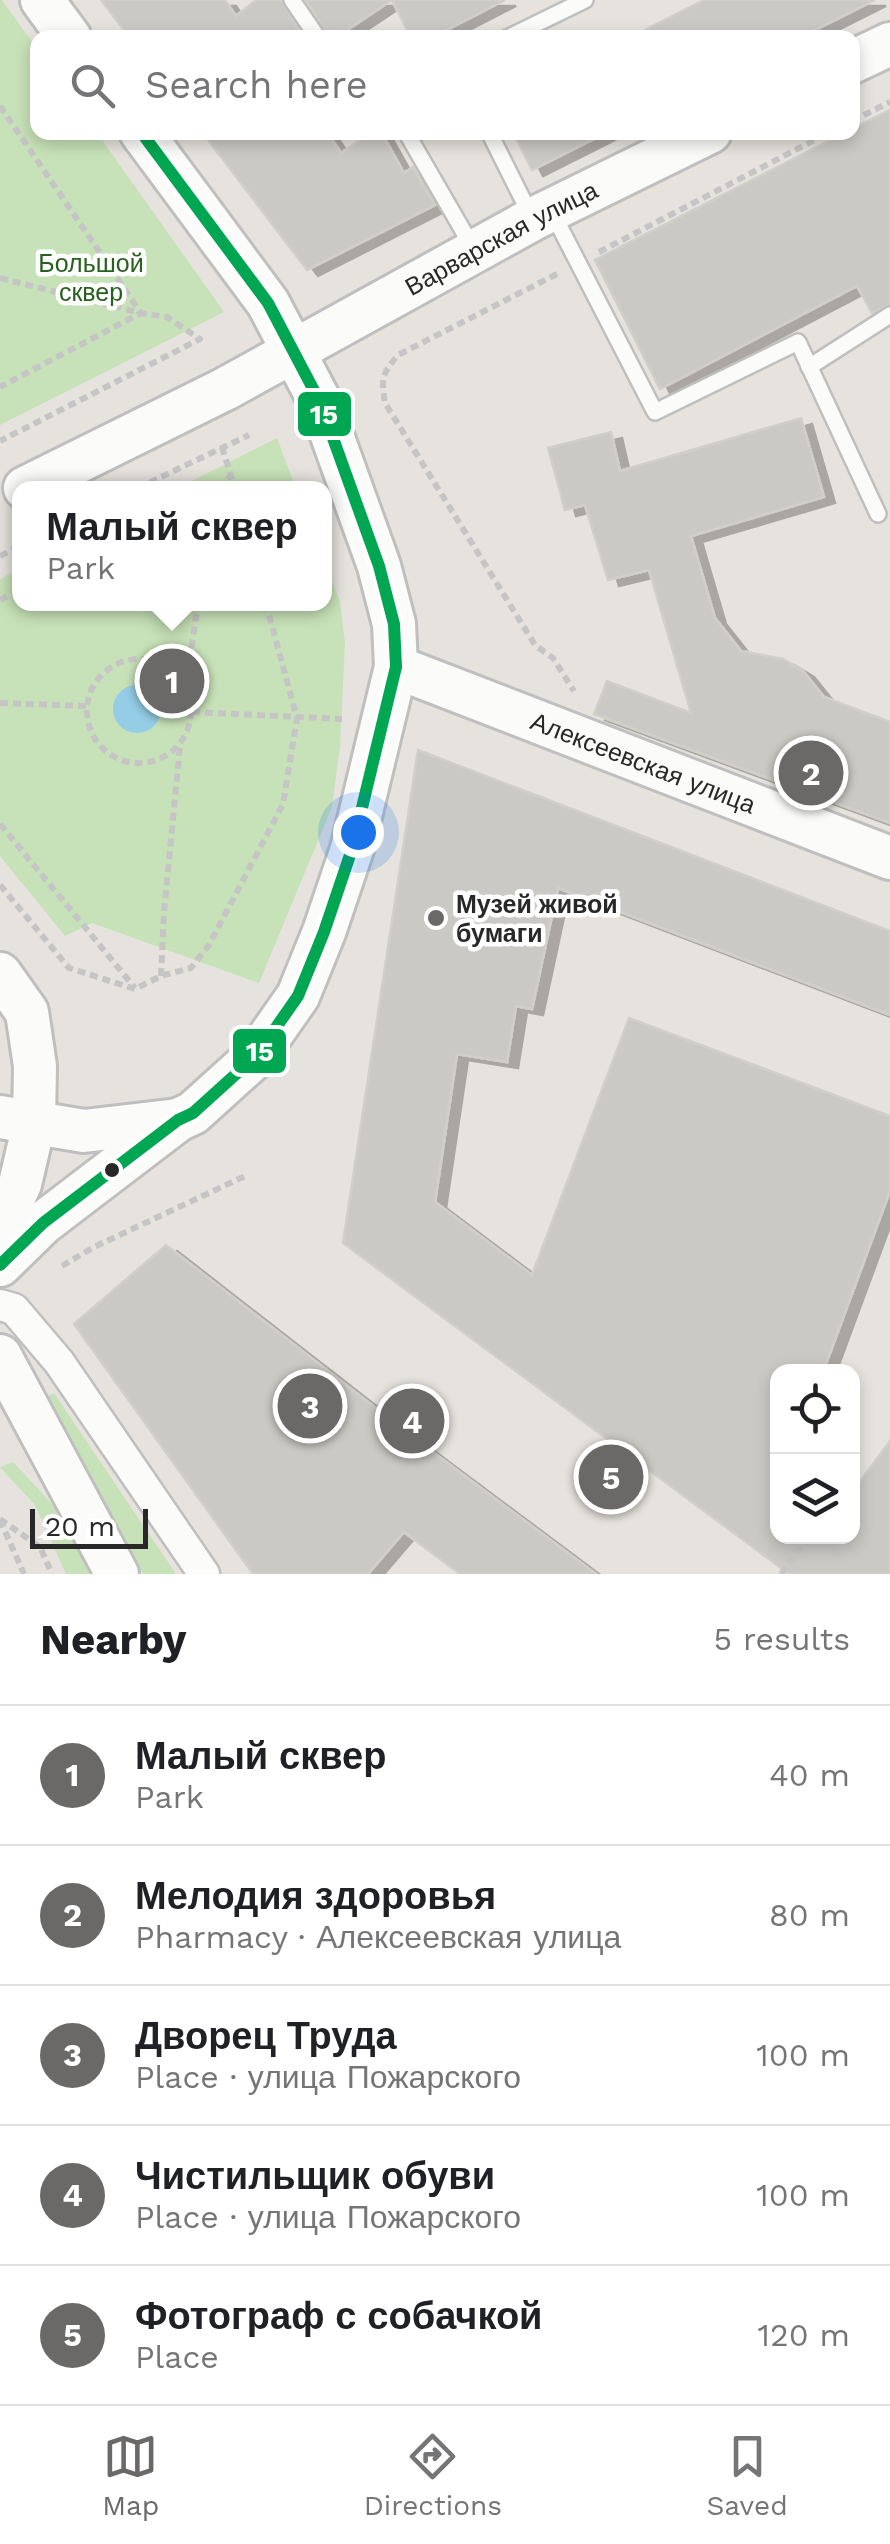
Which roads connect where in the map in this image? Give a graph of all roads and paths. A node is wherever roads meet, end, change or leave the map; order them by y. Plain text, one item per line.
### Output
1 (42, 0) edge
2 (292, 0) edge
3 (585, 0) edge
4 (563, 4) edge
5 (64, 30) edge
6 (313, 30) edge
7 (520, 30) edge
8 (890, 44) edge
9 (860, 58) edge
10 (890, 102) edge
11 (0, 106) edge
12 (860, 117) edge
13 (147, 140) edge
14 (411, 140) edge
15 (494, 140) edge
16 (694, 140) edge
17 (815, 140) edge
18 (542, 215) junction
19 (475, 252) junction
20 (578, 264) junction
21 (0, 278) edge
22 (141, 314) junction
23 (890, 315) edge
24 (294, 351) junction
25 (809, 366) junction
26 (0, 387) edge
27 (249, 435) dead end
28 (0, 441) edge
29 (222, 447) junction
30 (231, 476) junction
31 (40, 481) edge
32 (152, 481) edge
33 (226, 481) edge
34 (233, 481) edge
35 (878, 514) dead end
36 (197, 611) edge
37 (268, 611) edge
38 (396, 667) junction
39 (186, 686) junction
40 (578, 696) dead end
41 (0, 704) edge
42 (86, 706) junction
43 (192, 712) junction
44 (297, 718) junction
45 (342, 719) dead end
46 (180, 744) junction
47 (0, 824) edge
48 (890, 858) edge
49 (0, 885) edge
50 (0, 974) edge
51 (161, 976) junction
52 (135, 989) junction
53 (26, 1012) junction
54 (0, 1052) edge
55 (17, 1120) edge
56 (178, 1120) junction
57 (245, 1176) dead end
58 (0, 1228) edge
59 (0, 1265) edge
60 (52, 1272) dead end
61 (0, 1305) edge
62 (0, 1356) edge
63 (0, 1520) edge
64 (803, 1544) edge
65 (24, 1574) edge
66 (52, 1574) edge
67 (118, 1574) edge
68 (204, 1574) edge
69 (781, 1574) edge

1 - 5 street
2 - 6 lane
3 - 4 lane
4 - 7 lane
8 - 9 street
10 - 12 path
11 - 22 path
13 - 24 street
14 - 19 lane
15 - 18 lane
16 - 18 street, Варварская улица
17 - 20 path
18 - 19 street, Варварская улица
18 - 20 lane
19 - 24 street, Варварская улица
20 - 25 lane
20 - 40 path
21 - 22 path
22 - 26 path
22 - 28 path
23 - 25 lane
24 - 31 street, Варварская улица
24 - 38 street
25 - 35 lane
27 - 29 path
29 - 30 path
29 - 32 path
30 - 33 path
30 - 34 path
36 - 39 path
37 - 44 path
38 - 48 street, Алексеевская улица
38 - 56 street
39 - 42 path
39 - 43 path
41 - 42 path
42 - 46 path
43 - 44 path
43 - 46 path
44 - 45 path
44 - 51 path
46 - 51 path
47 - 52 path
49 - 52 path
50 - 53 street
51 - 52 path
53 - 54 street
53 - 55 street
55 - 56 street
55 - 58 street
56 - 59 street
57 - 60 path
61 - 68 street
62 - 67 street
63 - 65 path
63 - 66 path
64 - 69 path

